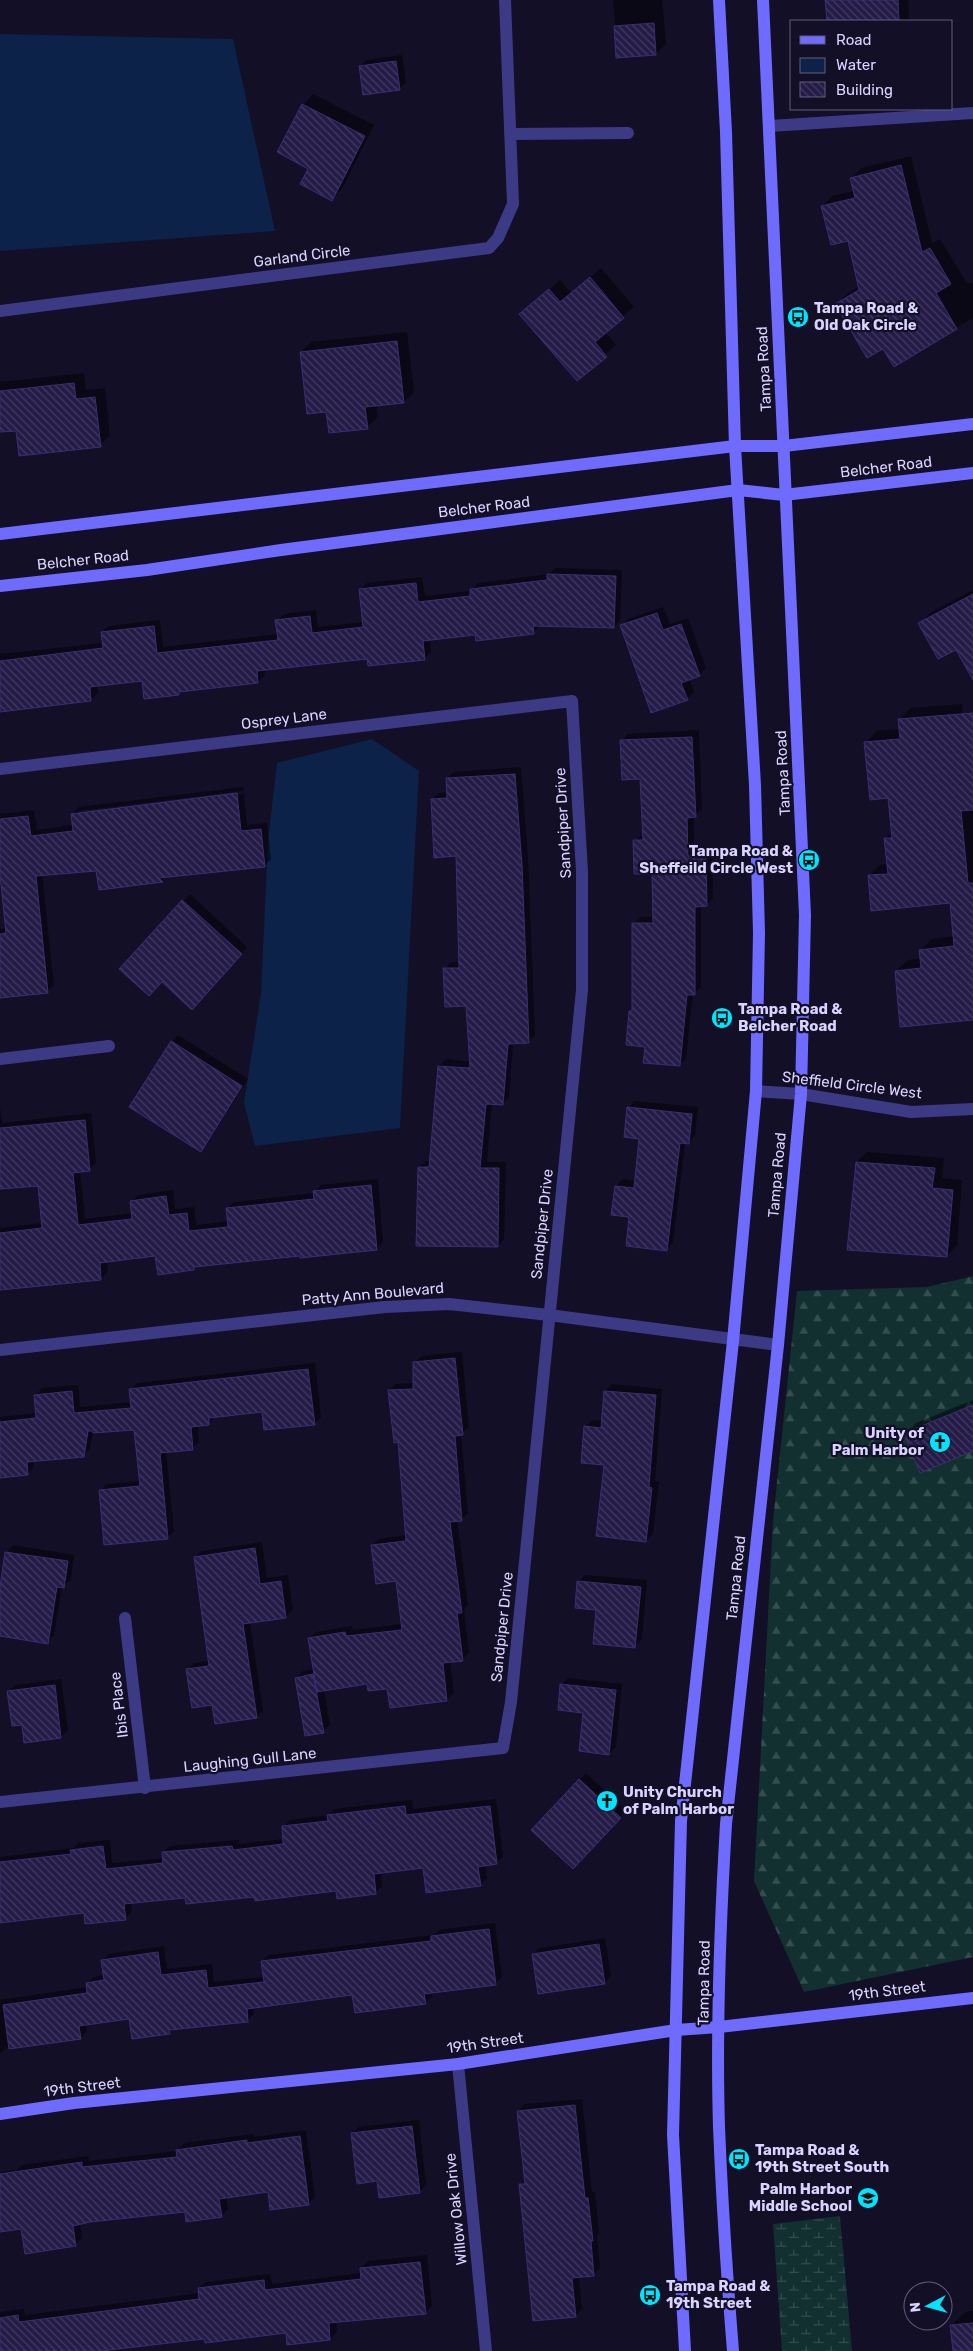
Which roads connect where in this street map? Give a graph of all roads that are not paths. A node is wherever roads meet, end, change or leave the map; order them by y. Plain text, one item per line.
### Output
1 (505, 0) edge
2 (719, 0) edge
3 (763, 0) edge
4 (973, 113) edge
5 (770, 126) junction
6 (628, 133) dead end
7 (512, 134) junction
8 (0, 311) edge
9 (973, 424) edge
10 (735, 446) junction
11 (784, 446) junction
12 (973, 473) edge
13 (738, 490) junction
14 (784, 495) junction
15 (0, 534) edge
16 (0, 586) edge
17 (572, 702) joint
18 (0, 769) edge
19 (109, 1046) dead end
20 (0, 1059) edge
21 (756, 1091) junction
22 (801, 1094) junction
23 (973, 1108) edge
24 (549, 1314) junction
25 (733, 1341) junction
26 (778, 1345) junction
27 (0, 1350) edge
28 (125, 1618) dead end
29 (503, 1748) joint
30 (146, 1788) junction
31 (0, 1802) edge
32 (973, 1998) edge
33 (719, 2027) junction
34 (676, 2030) junction
35 (458, 2064) junction
36 (0, 2114) edge
37 (486, 2351) edge
38 (686, 2351) edge
39 (733, 2351) edge

1 - 7 street, Garland Circle
2 - 10 main road, Tampa Road
3 - 5 main road, Tampa Road
4 - 5 street
5 - 11 main road, Tampa Road
6 - 7 street
7 - 8 street, Garland Circle
9 - 11 main road, Belcher Road
10 - 11 main road, Belcher Road
10 - 13 main road, Tampa Road
10 - 15 main road, Belcher Road
11 - 14 main road, Tampa Road
12 - 14 main road, Belcher Road
13 - 14 main road, Belcher Road
13 - 16 main road, Belcher Road
13 - 21 main road, Tampa Road
14 - 22 main road, Tampa Road
17 - 18 street, Osprey Lane
17 - 24 street, Sandpiper Drive
19 - 20 street
21 - 22 street, Sheffield Circle West
21 - 25 main road, Tampa Road
22 - 23 street, Sheffield Circle West
22 - 26 main road, Tampa Road
24 - 25 street, Patty Ann Boulevard
24 - 27 street, Patty Ann Boulevard
24 - 29 street, Sandpiper Drive
25 - 26 street, Patty Ann Boulevard
25 - 34 main road, Tampa Road
26 - 33 main road, Tampa Road
28 - 30 street, Ibis Place
29 - 30 street, Laughing Gull Lane
30 - 31 street, Laughing Gull Lane
32 - 33 main road, 19th Street
33 - 34 main road, 19th Street
33 - 39 main road, Tampa Road
34 - 35 main road, 19th Street
34 - 38 main road, Tampa Road
35 - 36 main road, 19th Street
35 - 37 street, Willow Oak Drive

